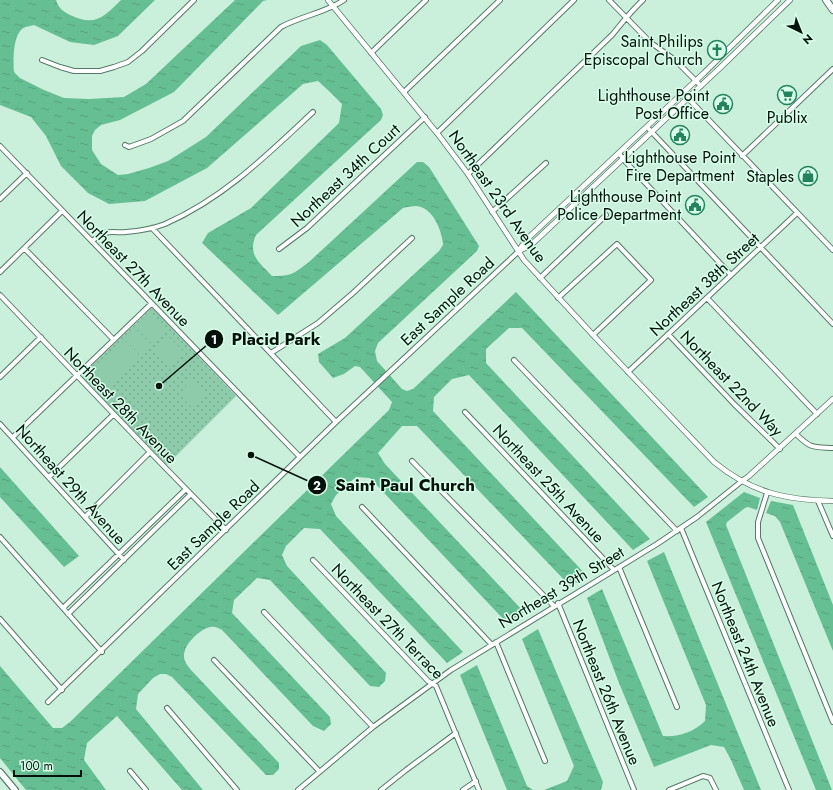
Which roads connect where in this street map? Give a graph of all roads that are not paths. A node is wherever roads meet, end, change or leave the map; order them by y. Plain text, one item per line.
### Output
1 (194, 0) edge
2 (328, 0) edge
3 (344, 0) edge
4 (426, 0) edge
5 (500, 0) edge
6 (574, 0) edge
7 (610, 0) edge
8 (643, 0) edge
9 (778, 0) edge
10 (790, 0) edge
11 (826, 0) edge
12 (334, 7) junction
13 (833, 10) edge
14 (626, 17) junction
15 (371, 53) junction
16 (721, 57) junction
17 (42, 60) dead end
18 (722, 66) junction
19 (833, 69) edge
20 (696, 81) junction
21 (701, 86) junction
22 (404, 92) junction
23 (683, 93) junction
24 (688, 98) junction
25 (313, 112) dead end
26 (425, 118) junction
27 (647, 127) junction
28 (437, 132) junction
29 (652, 132) junction
30 (125, 145) dead end
31 (0, 146) edge
32 (619, 153) junction
33 (742, 156) junction
34 (623, 159) junction
35 (546, 163) dead end
36 (27, 173) junction
37 (468, 174) junction
38 (0, 199) edge
39 (62, 211) junction
40 (492, 212) junction
41 (797, 213) junction
42 (606, 215) dead end
43 (550, 217) junction
44 (555, 223) junction
45 (152, 228) junction
46 (412, 238) dead end
47 (92, 241) junction
48 (760, 248) junction
49 (24, 249) junction
50 (279, 249) dead end
51 (833, 250) edge
52 (519, 251) junction
53 (0, 272) edge
54 (731, 275) junction
55 (540, 278) junction
56 (0, 295) edge
57 (558, 298) junction
58 (707, 298) junction
59 (151, 304) junction
60 (833, 324) edge
61 (668, 334) junction
62 (593, 335) junction
63 (41, 337) junction
64 (114, 340) junction
65 (271, 353) junction
66 (514, 360) dead end
67 (628, 372) junction
68 (77, 376) junction
69 (0, 377) edge
70 (833, 399) edge
71 (465, 412) dead end
72 (114, 414) junction
73 (817, 414) junction
74 (336, 422) junction
75 (0, 424) edge
76 (796, 434) junction
77 (13, 438) junction
78 (780, 448) junction
79 (833, 448) edge
80 (150, 452) junction
81 (300, 457) junction
82 (412, 461) dead end
83 (49, 477) junction
84 (742, 482) junction
85 (186, 489) junction
86 (767, 493) junction
87 (191, 494) junction
88 (818, 501) junction
89 (833, 501) edge
90 (362, 507) dead end
91 (84, 517) junction
92 (679, 529) junction
93 (226, 530) junction
94 (833, 536) edge
95 (0, 537) edge
96 (119, 554) junction
97 (124, 560) junction
98 (313, 560) dead end
99 (619, 567) junction
100 (614, 570) junction
101 (558, 604) junction
102 (554, 606) junction
103 (63, 608) junction
104 (264, 612) dead end
105 (68, 614) junction
106 (0, 619) edge
107 (494, 643) junction
108 (102, 652) junction
109 (214, 660) dead end
110 (433, 683) junction
111 (62, 690) junction
112 (48, 702) dead end
113 (167, 708) dead end
114 (677, 708) dead end
115 (833, 722) edge
116 (373, 727) junction
117 (456, 733) junction
118 (545, 761) dead end
119 (130, 771) dead end
120 (319, 771) junction
121 (0, 772) edge
122 (476, 781) junction
123 (15, 790) edge
124 (146, 790) edge
125 (237, 790) edge
126 (298, 790) edge
127 (381, 790) edge
128 (463, 790) edge
129 (479, 790) edge
130 (634, 790) edge
131 (669, 790) edge
132 (716, 790) edge
133 (789, 790) edge

1 - 17 street
2 - 12 street, Northeast 23rd Avenue
3 - 12 street
4 - 15 street
5 - 22 street
6 - 28 street
7 - 14 street
8 - 14 street
9 - 16 street, East Sample Road
10 - 18 street, East Sample Road
11 - 13 main road
12 - 15 street, Northeast 23rd Avenue
12 - 30 street
14 - 20 street
14 - 37 street
15 - 22 street, Northeast 23rd Avenue
16 - 18 street
16 - 20 street, East Sample Road
18 - 21 street, East Sample Road
19 - 33 street
20 - 21 street
20 - 23 street, East Sample Road
21 - 24 street, East Sample Road
22 - 26 street, Northeast 23rd Avenue
23 - 24 street
23 - 27 street, East Sample Road
24 - 29 street, East Sample Road
24 - 33 street
25 - 45 street
26 - 28 street, Northeast 23rd Avenue
26 - 50 street, Northeast 34th Court
27 - 29 street
27 - 32 street, East Sample Road
28 - 37 street, Northeast 23rd Avenue
29 - 34 street, East Sample Road
29 - 48 street
31 - 36 street, Northeast 27th Avenue
32 - 34 street
32 - 43 street, East Sample Road
33 - 41 street
34 - 44 street, East Sample Road
34 - 54 street
35 - 40 street
36 - 38 street
36 - 39 street, Northeast 27th Avenue
37 - 40 street, Northeast 23rd Avenue
39 - 47 street, Northeast 27th Avenue
39 - 49 street
40 - 52 street, Northeast 23rd Avenue
41 - 48 street, Northeast 38th Street
41 - 51 street
42 - 55 street
43 - 44 street
43 - 52 street, East Sample Road
44 - 52 street, East Sample Road
45 - 47 street
45 - 65 street
46 - 65 street
47 - 59 street, Northeast 27th Avenue
48 - 54 street, Northeast 38th Street
48 - 60 street
49 - 53 street
49 - 64 street
52 - 55 street, Northeast 23rd Avenue
52 - 74 street, East Sample Road
54 - 58 street, Northeast 38th Street
55 - 57 street, Northeast 23rd Avenue
56 - 63 street, Northeast 28th Avenue
57 - 62 street, Northeast 23rd Avenue
57 - 62 street
58 - 61 street, Northeast 38th Street
58 - 73 street
59 - 64 street
59 - 81 street, Northeast 27th Avenue
61 - 67 street, Northeast 38th Street
61 - 78 street, Northeast 22nd Way
62 - 67 street, Northeast 23rd Avenue
63 - 68 street, Northeast 28th Avenue
63 - 69 street
64 - 68 street
65 - 74 street
66 - 92 street, Northeast 24th Avenue
67 - 84 street, Northeast 23rd Avenue
68 - 72 street, Northeast 28th Avenue
68 - 77 street
70 - 73 street, Northeast 39th Street
71 - 100 street, Northeast 25th Avenue
72 - 80 street, Northeast 28th Avenue
72 - 83 street
73 - 76 street, Northeast 39th Street
74 - 81 street, East Sample Road
75 - 77 street, Northeast 29th Avenue
76 - 78 street, Northeast 39th Street
76 - 79 street
77 - 83 street, Northeast 29th Avenue
78 - 84 street, Northeast 39th Street
80 - 85 street, Northeast 28th Avenue
80 - 91 street
81 - 93 street, East Sample Road
82 - 102 street, Northeast 26th Avenue
83 - 91 street, Northeast 29th Avenue
84 - 86 street, Northeast 23rd Avenue
84 - 92 street, Northeast 39th Street
85 - 87 street, Northeast 28th Avenue
85 - 96 street
86 - 88 street, Northeast 23rd Avenue
86 - 115 street
87 - 93 street, Northeast 28th Avenue
87 - 97 street
88 - 89 street, Northeast 23rd Avenue
88 - 94 street
90 - 107 street
91 - 96 street, Northeast 29th Avenue
92 - 99 street, Northeast 39th Street
92 - 133 street, Northeast 24th Avenue
93 - 108 street, East Sample Road
95 - 103 street
96 - 97 street, Northeast 29th Avenue
96 - 103 street
97 - 105 street
98 - 110 street, Northeast 27th Terrace
99 - 100 street, Northeast 39th Street
99 - 114 street
100 - 101 street, Northeast 39th Street
101 - 102 street, Northeast 39th Street
101 - 130 street, Northeast 26th Avenue
102 - 107 street, Northeast 39th Street
103 - 105 street
104 - 116 street
105 - 108 street
106 - 111 street
107 - 110 street, Northeast 39th Street
107 - 118 street
108 - 111 street, East Sample Road
109 - 120 street
110 - 116 street, Northeast 39th Street
110 - 117 street, Northeast 27th Terrace
111 - 112 street, East Sample Road
113 - 125 street
116 - 120 street, Northeast 39th Street
117 - 122 street, Northeast 27th Terrace
117 - 127 street
119 - 124 street
120 - 126 street, Northeast 39th Street
121 - 123 main road
122 - 128 street
122 - 129 street, Northeast 27th Terrace
131 - 132 street

